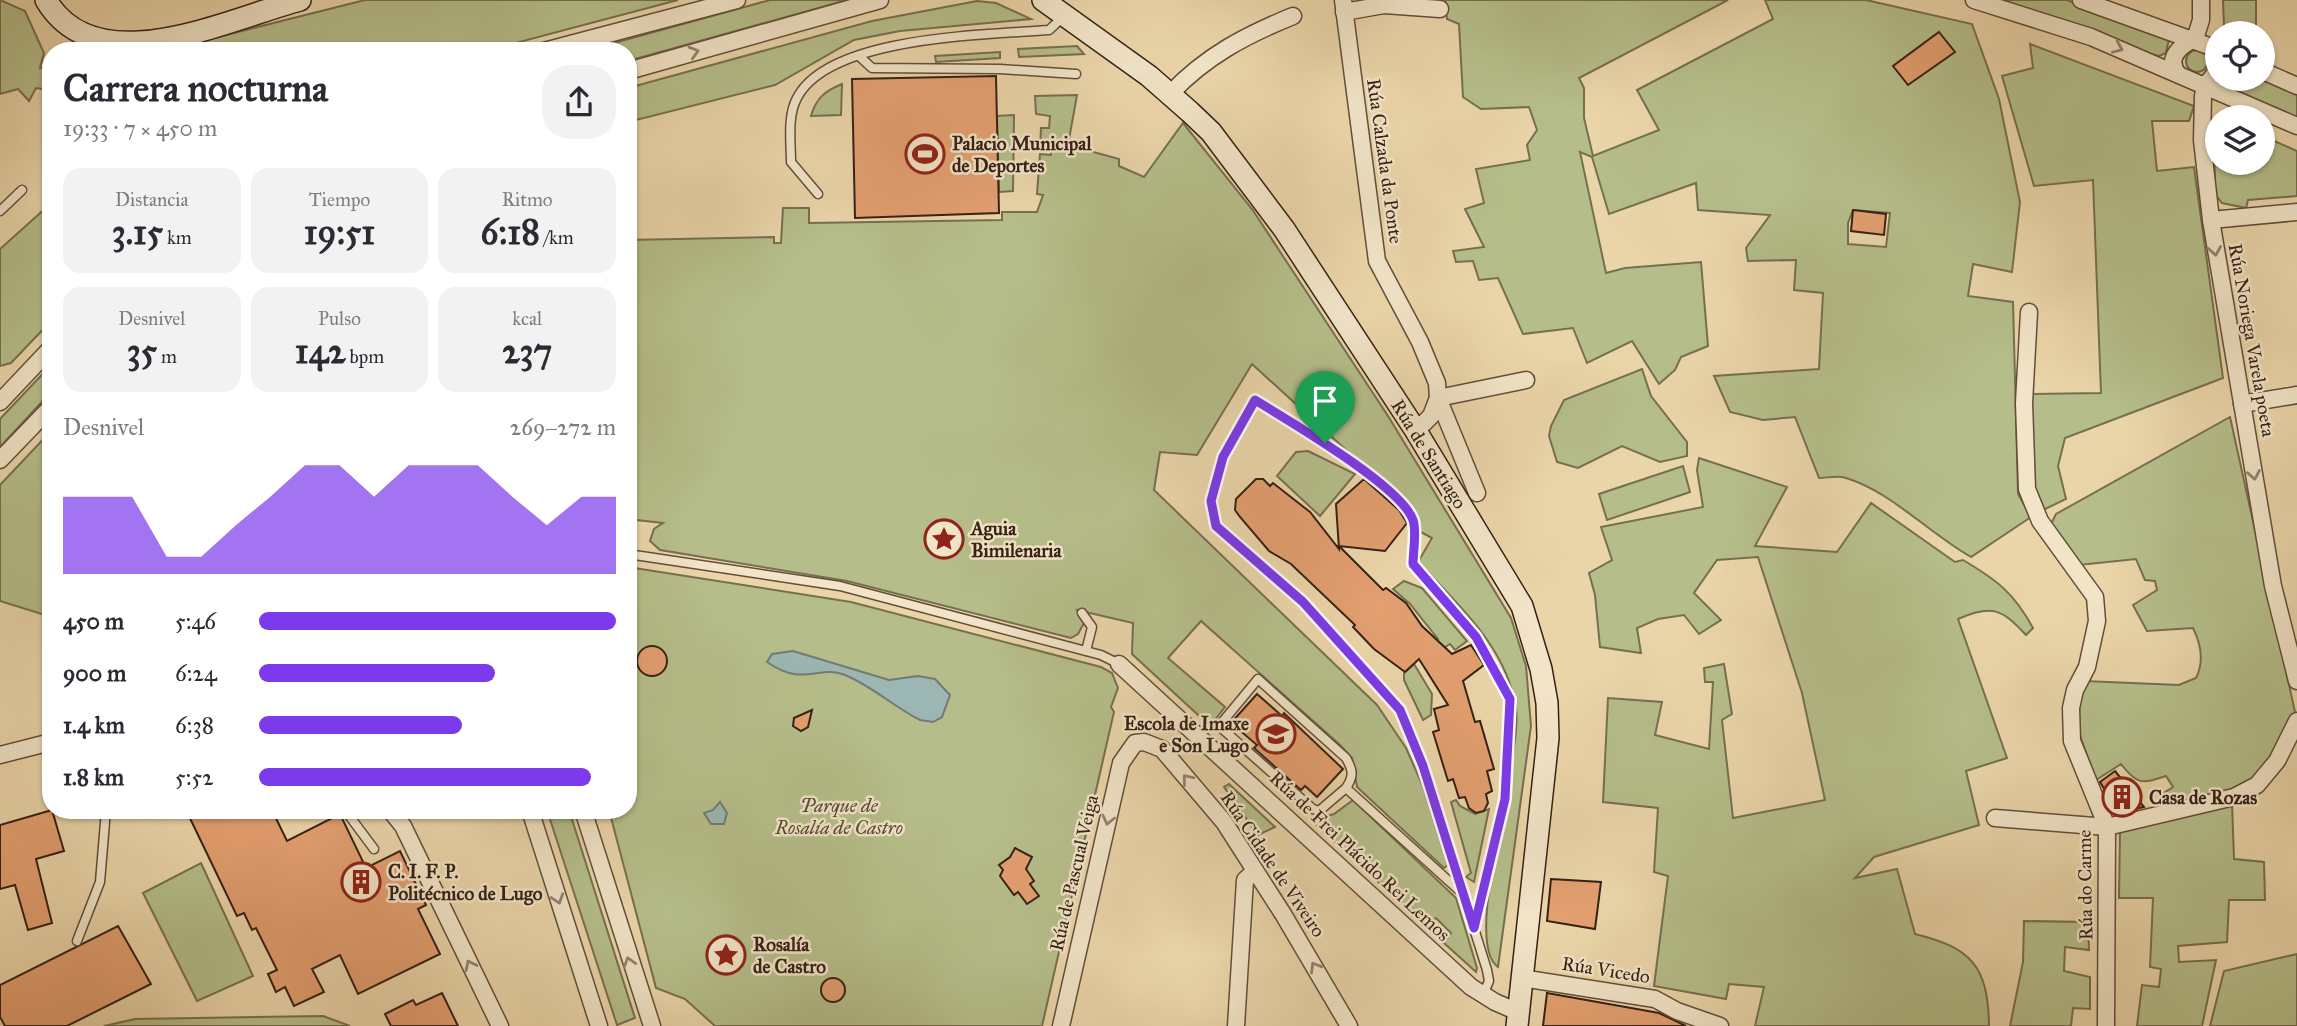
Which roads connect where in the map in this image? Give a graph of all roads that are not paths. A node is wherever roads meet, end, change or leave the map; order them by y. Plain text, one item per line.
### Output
1 (46, 0) edge
2 (300, 0) edge
3 (737, 0) edge
4 (880, 0) edge
5 (1043, 0) edge
6 (1974, 0) edge
7 (2081, 0) edge
8 (2201, 0) edge
9 (1344, 6) edge
10 (1065, 7) edge
11 (1440, 9) dead end
12 (1293, 16) dead end
13 (2195, 38) junction
14 (102, 42) edge
15 (132, 42) edge
16 (578, 42) edge
17 (2205, 43) edge
18 (859, 56) junction
19 (637, 68) edge
20 (1076, 74) dead end
21 (2178, 74) junction
22 (2275, 76) edge
23 (2205, 86) joint
24 (2297, 86) edge
25 (2216, 91) edge
26 (1171, 93) junction
27 (2297, 126) edge
28 (22, 190) dead end
29 (818, 194) dead end
30 (0, 211) edge
31 (2297, 212) edge
32 (2210, 220) junction
33 (2029, 313) dead end
34 (42, 357) edge
35 (1526, 380) dead end
36 (2297, 395) edge
37 (1, 397) edge
38 (1438, 398) junction
39 (2242, 404) junction
40 (42, 416) edge
41 (1416, 431) junction
42 (0, 460) edge
43 (1477, 493) dead end
44 (637, 555) edge
45 (1082, 613) dead end
46 (1086, 651) junction
47 (2294, 654) edge
48 (1119, 664) joint
49 (2297, 681) edge
50 (2297, 721) edge
51 (1144, 741) joint
52 (42, 745) edge
53 (0, 755) edge
54 (1346, 789) junction
55 (1995, 818) dead end
56 (105, 819) edge
57 (352, 819) edge
58 (397, 819) edge
59 (533, 819) edge
60 (586, 819) edge
61 (2107, 827) junction
62 (374, 849) dead end
63 (1255, 871) junction
64 (1463, 894) junction
65 (1474, 928) junction
66 (77, 942) dead end
67 (1522, 978) junction
68 (1483, 995) junction
69 (1518, 1019) edge
70 (499, 1026) edge
71 (599, 1026) edge
72 (652, 1026) edge
73 (1061, 1026) edge
74 (1236, 1026) edge
75 (1349, 1026) edge
76 (1720, 1026) edge
77 (2106, 1026) edge

1 - 14 street
2 - 15 street
3 - 16 street
19 -> 4 street
5 - 10 street, Rúa de Santiago
6 -> 21 street
7 - 13 street
8 - 13 street
9 - 11 street
9 - 38 street, Rúa Calzada da Ponte
10 - 18 lane
10 - 26 street, Rúa de Santiago
12 - 26 street
13 - 17 street
13 - 21 street
18 - 20 lane
18 - 29 lane
21 - 23 street
22 - 24 street
23 - 32 street, Rúa Noriega Varela poeta
25 - 27 street
26 - 41 street, Rúa de Santiago
28 - 30 lane
31 - 32 street
32 -> 39 street, Rúa Noriega Varela poeta
33 - 61 street, Rúa do Carme
34 - 37 street
35 - 38 street
36 - 39 street
38 - 41 street
38 - 43 street, Rúa Calzada da Ponte
39 -> 47 street, Rúa Noriega Varela poeta
40 - 42 street
41 - 67 street, Rúa de Santiago
44 - 46 lane
45 - 46 lane
46 - 48 lane
47 - 49 street, Rúa Noriega Varela poeta
48 - 68 street, Rúa de Frei Plácido Rei Lemos
50 - 61 street
63 -> 51 street, Rúa Cidade de Viveiro
51 -> 73 street, Rúa de Pascual Veiga
52 - 53 street
54 - 54 lane
54 - 64 lane
55 - 61 street
56 - 66 lane
57 - 62 lane
70 -> 58 street
59 -> 71 street
72 -> 60 street
61 - 77 street, Rúa do Carme
63 - 74 street
75 -> 63 street, Rúa Cidade de Viveiro
64 - 65 lane
64 - 65 lane
65 - 68 lane
67 - 69 street, Rúa de Santiago
67 - 76 street, Rúa Vicedo
68 - 69 street, Rúa de Frei Plácido Rei Lemos

